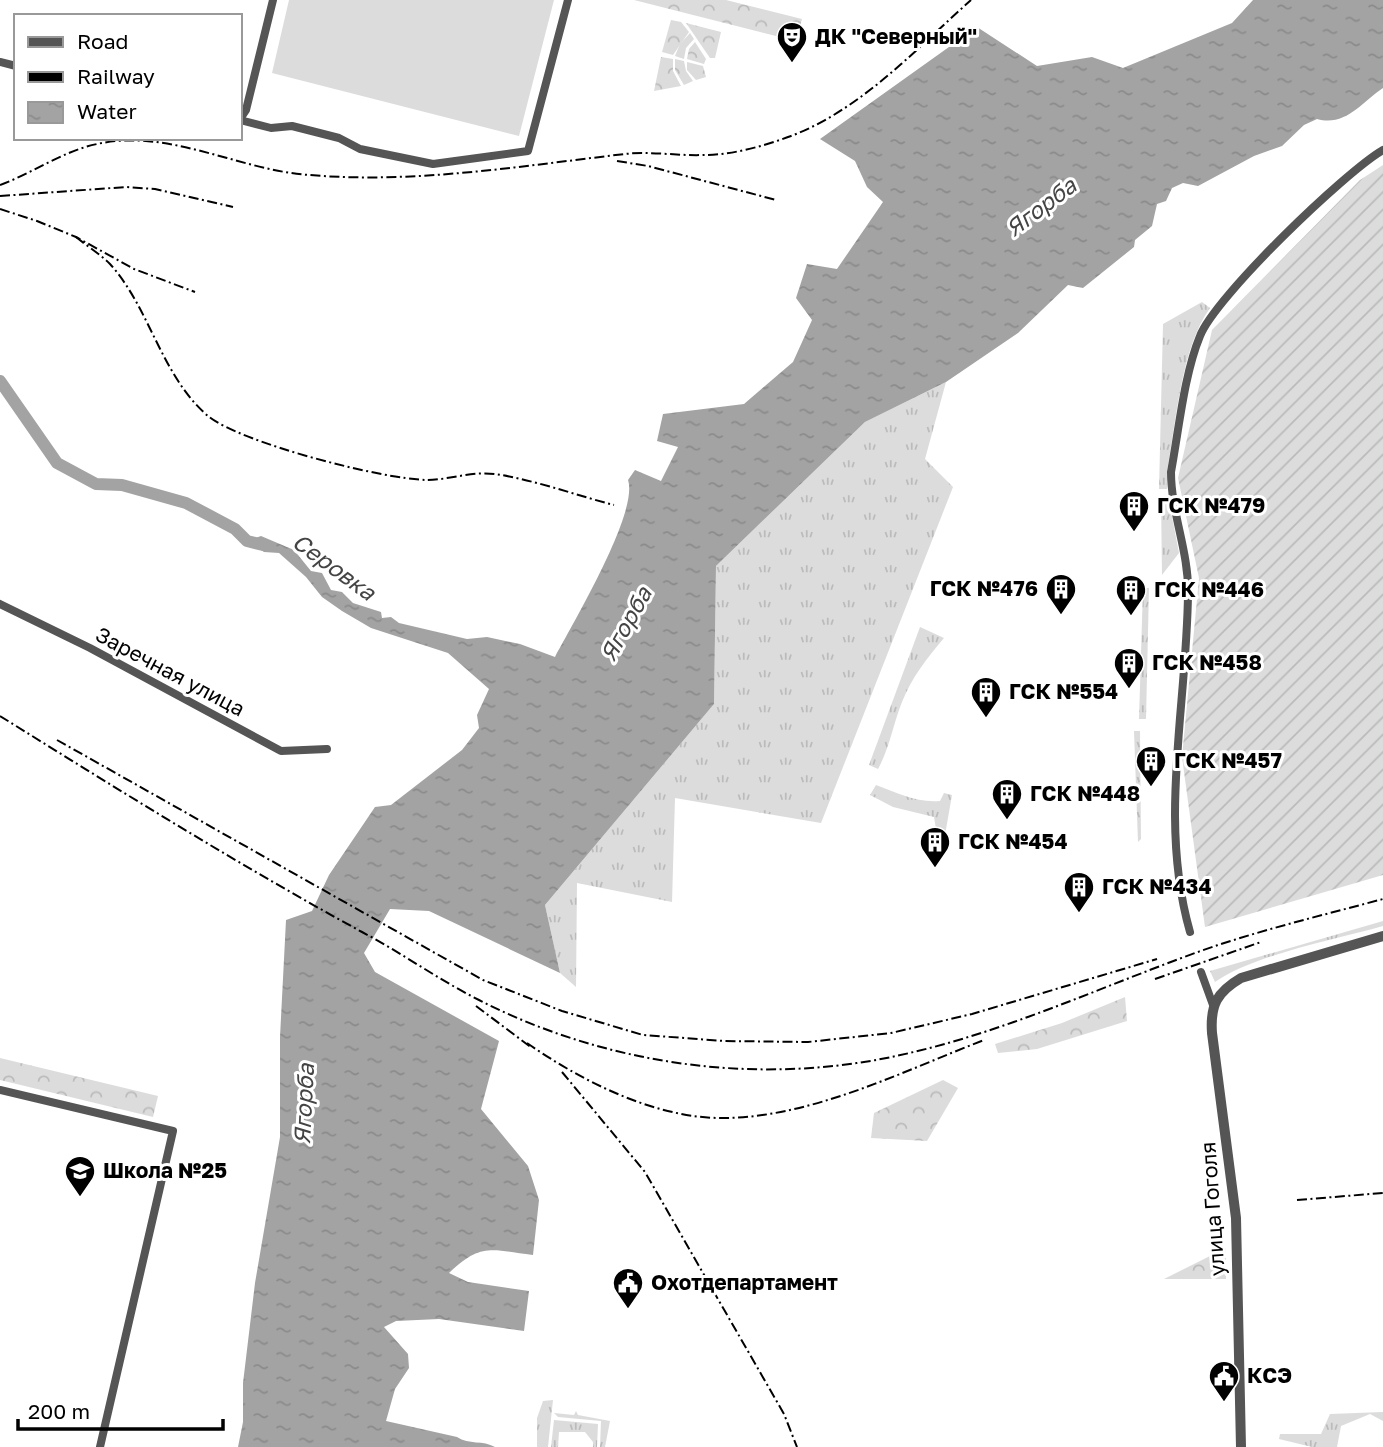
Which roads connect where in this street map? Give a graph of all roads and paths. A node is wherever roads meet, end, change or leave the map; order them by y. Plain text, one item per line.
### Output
1 (273, 0) edge
2 (568, 0) edge
3 (242, 117) edge
4 (242, 121) edge
5 (1383, 150) edge
6 (0, 604) edge
7 (327, 749) dead end
8 (1190, 932) dead end
9 (1383, 936) edge
10 (1201, 972) dead end
11 (1213, 1005) junction
12 (0, 1090) edge
13 (100, 1447) edge
14 (1241, 1447) edge

1 - 3 street
2 - 4 street
5 - 8 street
6 - 7 street, Заречная улица
9 - 11 street
10 - 11 street, улица Гоголя
11 - 14 street, улица Гоголя
12 - 13 street

